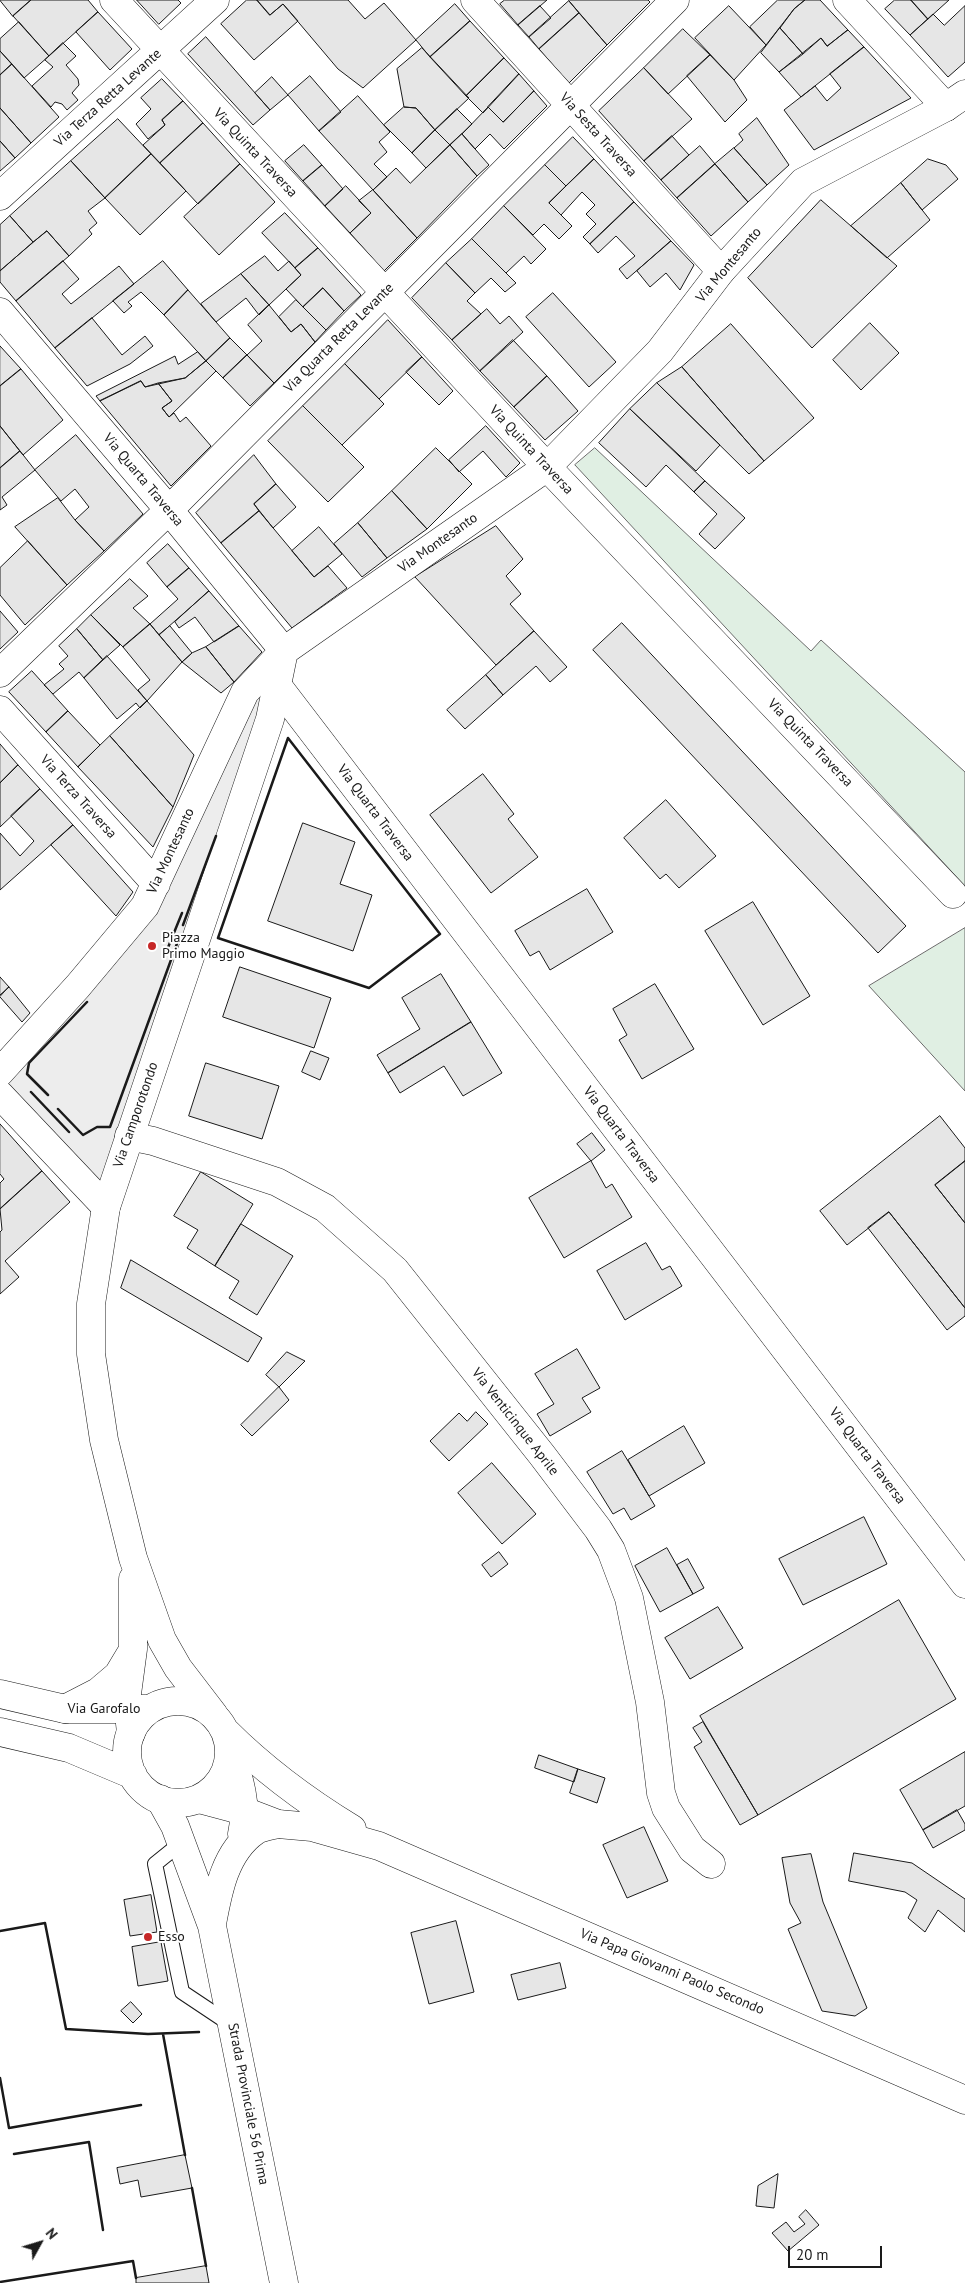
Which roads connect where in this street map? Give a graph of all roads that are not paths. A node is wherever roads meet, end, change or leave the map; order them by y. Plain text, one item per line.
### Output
1 (114, 0) edge
2 (215, 0) edge
3 (475, 0) edge
4 (675, 0) edge
5 (847, 0) edge
6 (160, 50) junction
7 (955, 100) edge
8 (571, 105) junction
9 (0, 196) edge
10 (721, 271) junction
11 (385, 293) junction
12 (0, 312) edge
13 (546, 468) junction
14 (169, 510) junction
15 (284, 651) junction
16 (0, 673) edge
17 (270, 679) junction
18 (0, 710) edge
19 (156, 884) junction
20 (953, 894) dead end
21 (0, 1072) edge
22 (0, 1096) edge
23 (130, 1136) junction
24 (106, 1207) junction
25 (133, 1558) junction
26 (965, 1584) edge
27 (133, 1649) junction
28 (0, 1694) edge
29 (65, 1709) junction
30 (136, 1717) junction
31 (0, 1732) edge
32 (223, 1732) junction
33 (133, 1775) junction
34 (199, 1799) junction
35 (160, 1800) junction
36 (244, 1811) junction
37 (278, 1824) junction
38 (181, 1843) junction
39 (241, 1843) junction
40 (379, 1846) junction
41 (711, 1864) dead end
42 (212, 1926) junction
43 (232, 2025) junction
44 (965, 2100) edge
45 (284, 2283) edge

1 - 6 street, Via Quinta Traversa
2 - 6 street, Via Terza Retta Levante
3 - 8 street, Via Sesta Traversa
4 - 8 street, Via Quarta Retta Levante
5 - 7 street
6 - 9 street, Via Terza Retta Levante
6 - 11 street, Via Quinta Traversa
7 - 10 street, Via Montesanto
8 - 10 street, Via Sesta Traversa
8 - 11 street, Via Quarta Retta Levante
10 - 13 street, Via Montesanto
11 - 13 street, Via Quinta Traversa
11 - 14 street, Via Quarta Retta Levante
12 - 14 street, Via Quarta Traversa
13 - 15 street, Via Montesanto
13 - 20 street, Via Quinta Traversa
14 - 15 street, Via Quarta Traversa
14 - 16 street, Via Quarta Retta Levante
15 - 17 street, Via Camporotondo
17 - 19 street, Via Montesanto
17 - 23 street, Via Camporotondo
17 - 26 street, Via Quarta Traversa
18 - 19 street, Via Terza Traversa
19 - 21 street, Via Montesanto
22 - 24 street
23 - 24 street, Via Camporotondo
23 - 41 street, Via Venticinque Aprile
24 - 25 street, Via Camporotondo
25 - 27 street
25 - 32 street
27 - 29 street
27 - 30 street
28 - 29 street, Via Garofalo
29 - 30 street, Via Garofalo
30 - 32 street
30 - 33 street
31 - 33 street
32 - 34 street
32 - 36 street
32 - 40 street
33 - 35 street
34 - 35 street
34 - 36 street
35 - 38 street
36 - 37 street
36 - 39 street
37 - 39 street
37 - 40 street
38 - 42 street
38 - 43 lane
39 - 42 street
40 - 44 street, Via Papa Giovanni Paolo Secondo
42 - 43 street, Strada Provinciale 56 Prima
43 - 45 street, Strada Provinciale 56 Prima

